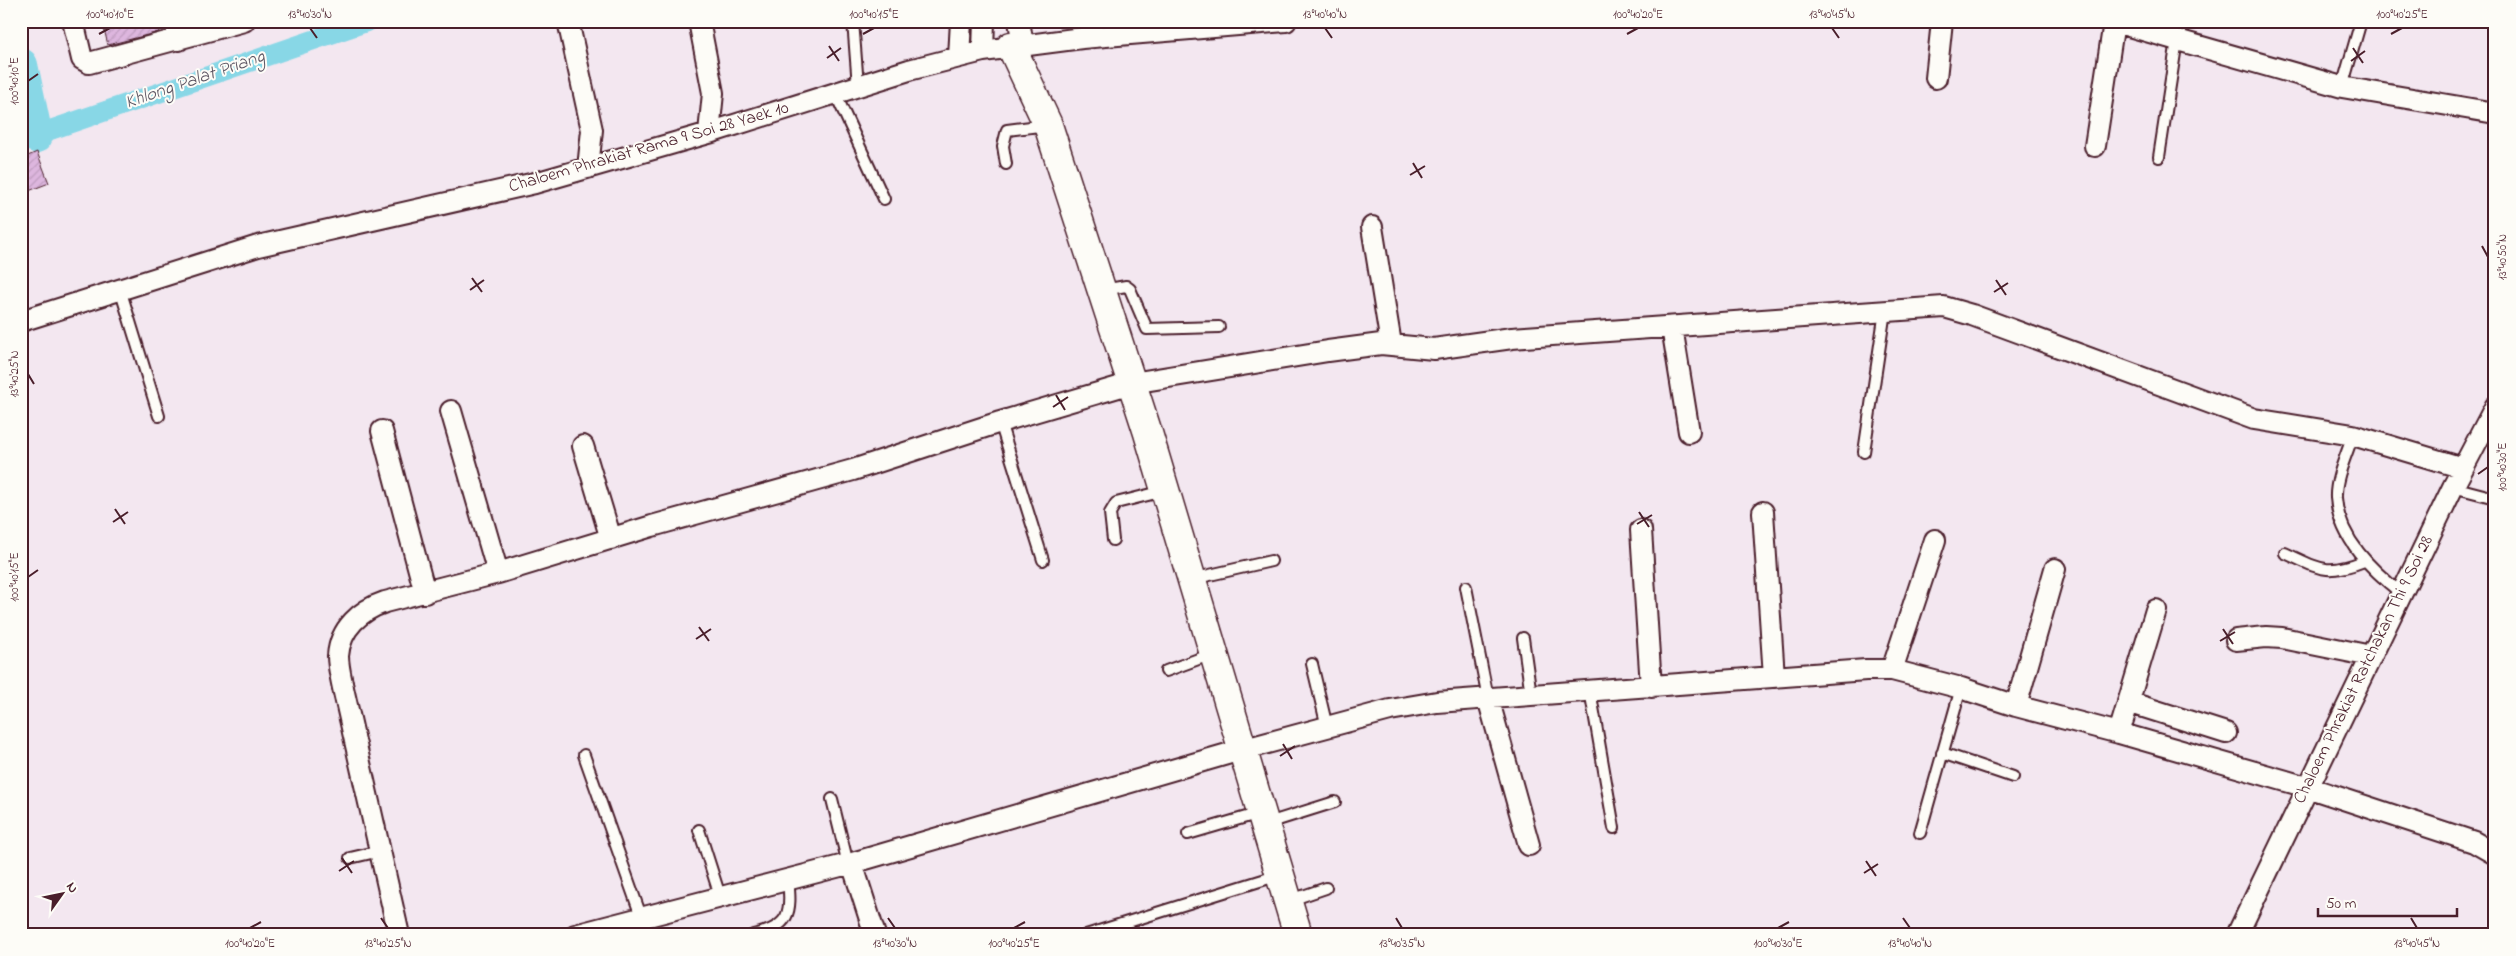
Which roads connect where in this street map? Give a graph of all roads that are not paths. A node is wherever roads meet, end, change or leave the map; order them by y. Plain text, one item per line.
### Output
1 (73, 21) edge
2 (244, 21) edge
3 (568, 21) edge
4 (699, 21) edge
5 (853, 21) edge
6 (961, 21) edge
7 (984, 21) edge
8 (1286, 21) edge
9 (1942, 21) edge
10 (2361, 21) edge
11 (2113, 22) edge
12 (1203, 25) edge
13 (1096, 29) edge
14 (177, 31) edge
15 (1018, 37) edge
16 (2177, 40) junction
17 (983, 51) junction
18 (959, 57) junction
19 (1936, 78) dead end
20 (858, 86) junction
21 (2342, 87) junction
22 (835, 93) junction
23 (2495, 113) edge
24 (1048, 125) junction
25 (710, 132) junction
26 (2095, 146) dead end
27 (2159, 157) dead end
28 (1006, 164) dead end
29 (588, 168) junction
30 (884, 200) dead end
31 (1372, 227) dead end
32 (120, 290) junction
33 (1102, 290) junction
34 (1885, 311) junction
35 (21, 321) edge
36 (1219, 327) dead end
37 (1672, 327) junction
38 (1391, 344) junction
39 (1132, 383) junction
40 (2495, 407) edge
41 (451, 411) dead end
42 (159, 416) dead end
43 (1000, 422) junction
44 (382, 431) dead end
45 (1689, 432) dead end
46 (2353, 435) junction
47 (583, 446) dead end
48 (1864, 452) dead end
49 (2463, 468) junction
50 (2454, 487) junction
51 (1165, 491) junction
52 (2495, 498) edge
53 (1763, 512) dead end
54 (1641, 530) dead end
55 (611, 539) junction
56 (1114, 540) dead end
57 (1935, 540) dead end
58 (2285, 553) dead end
59 (1043, 560) dead end
60 (1271, 561) dead end
61 (2364, 561) junction
62 (2055, 569) dead end
63 (498, 573) junction
64 (1191, 579) junction
65 (1466, 587) dead end
66 (425, 593) junction
67 (2402, 594) junction
68 (2156, 610) dead end
69 (1523, 638) dead end
70 (2236, 640) dead end
71 (1213, 654) junction
72 (2371, 656) junction
73 (1312, 664) dead end
74 (1892, 670) junction
75 (1166, 671) dead end
76 (1774, 676) junction
77 (1651, 687) junction
78 (1961, 688) junction
79 (1590, 690) junction
80 (1531, 695) junction
81 (1488, 698) junction
82 (2128, 702) junction
83 (2016, 706) junction
84 (1328, 727) junction
85 (2119, 733) junction
86 (2226, 733) dead end
87 (1241, 750) junction
88 (1942, 753) junction
89 (584, 755) dead end
90 (2013, 777) dead end
91 (2308, 787) junction
92 (832, 799) dead end
93 (1335, 802) dead end
94 (1262, 819) junction
95 (1614, 828) dead end
96 (699, 830) dead end
97 (1920, 833) dead end
98 (1188, 834) dead end
99 (1529, 845) dead end
100 (380, 851) junction
101 (2495, 854) edge
102 (350, 858) dead end
103 (850, 863) junction
104 (1280, 875) junction
105 (788, 879) junction
106 (1326, 888) dead end
107 (720, 896) junction
108 (1288, 901) junction
109 (642, 922) edge
110 (399, 935) edge
111 (575, 935) edge
112 (753, 935) edge
113 (875, 935) edge
114 (1086, 935) edge
115 (1298, 935) edge
116 (2237, 935) edge

1 - 14 street
2 - 14 street
3 - 29 street
4 - 25 street
5 - 20 lane
6 - 18 street
7 - 17 street
8 - 12 street, Chaloem Phrakiat Rama 9 Soi 28 Yaek 10
9 - 19 street
10 - 21 lane
11 - 16 street
11 - 26 street
12 - 13 street, Chaloem Phrakiat Rama 9 Soi 28 Yaek 10
13 - 15 street, Chaloem Phrakiat Rama 9 Soi 28 Yaek 10
15 - 17 street, Chaloem Phrakiat Rama 9 Soi 28 Yaek 10
15 - 24 street
16 - 21 street
16 - 27 lane
17 - 18 street, Chaloem Phrakiat Rama 9 Soi 28 Yaek 10
18 - 20 street, Chaloem Phrakiat Rama 9 Soi 28 Yaek 10
20 - 22 street, Chaloem Phrakiat Rama 9 Soi 28 Yaek 10
21 - 23 street
22 - 25 street, Chaloem Phrakiat Rama 9 Soi 28 Yaek 10
22 - 30 lane
24 - 28 lane
24 - 33 street
25 - 29 street, Chaloem Phrakiat Rama 9 Soi 28 Yaek 10
29 - 32 street, Chaloem Phrakiat Rama 9 Soi 28 Yaek 10
31 - 38 street
32 - 35 street, Chaloem Phrakiat Rama 9 Soi 28 Yaek 10
32 - 42 lane
33 - 36 lane
33 - 39 street
34 - 37 street
34 - 46 street
34 - 48 lane
37 - 38 street
37 - 45 street
38 - 39 street
39 - 43 street
39 - 51 street
40 - 49 street, Chaloem Phrakiat Ratchakan Thi 9 Soi 28
41 - 63 street
43 - 55 street
43 - 59 lane
44 - 66 street
46 - 49 street
46 - 61 lane
47 - 55 street
49 - 50 street, Chaloem Phrakiat Ratchakan Thi 9 Soi 28
50 - 52 lane
50 - 67 street, Chaloem Phrakiat Ratchakan Thi 9 Soi 28
51 - 56 lane
51 - 64 street
53 - 76 street
54 - 77 street
55 - 63 street
57 - 74 street
58 - 61 lane
60 - 64 lane
61 - 67 lane
62 - 83 street
63 - 66 street
64 - 71 street
65 - 81 lane
66 - 100 street
67 - 72 street, Chaloem Phrakiat Ratchakan Thi 9 Soi 28
68 - 82 street
69 - 80 lane
70 - 72 street
71 - 75 lane
71 - 87 street
72 - 91 street, Chaloem Phrakiat Ratchakan Thi 9 Soi 28
73 - 84 lane
74 - 76 street
74 - 78 street
76 - 77 street
77 - 79 street
78 - 83 street
78 - 88 lane
79 - 80 street
79 - 95 lane
80 - 81 street
81 - 84 street
81 - 99 street
82 - 85 street
82 - 86 street
83 - 85 street
84 - 87 street
85 - 91 street
87 - 94 street
87 - 103 street
88 - 90 lane
88 - 97 lane
89 - 109 lane
91 - 101 street
91 - 116 street, Chaloem Phrakiat Ratchakan Thi 9 Soi 28
92 - 103 lane
93 - 94 lane
94 - 98 lane
94 - 104 street
96 - 107 lane
100 - 102 lane
100 - 110 street
103 - 105 street
103 - 113 street
104 - 108 street
104 - 114 lane
105 - 107 street
105 - 112 lane
106 - 108 lane
107 - 109 street
108 - 115 street
109 - 111 street

